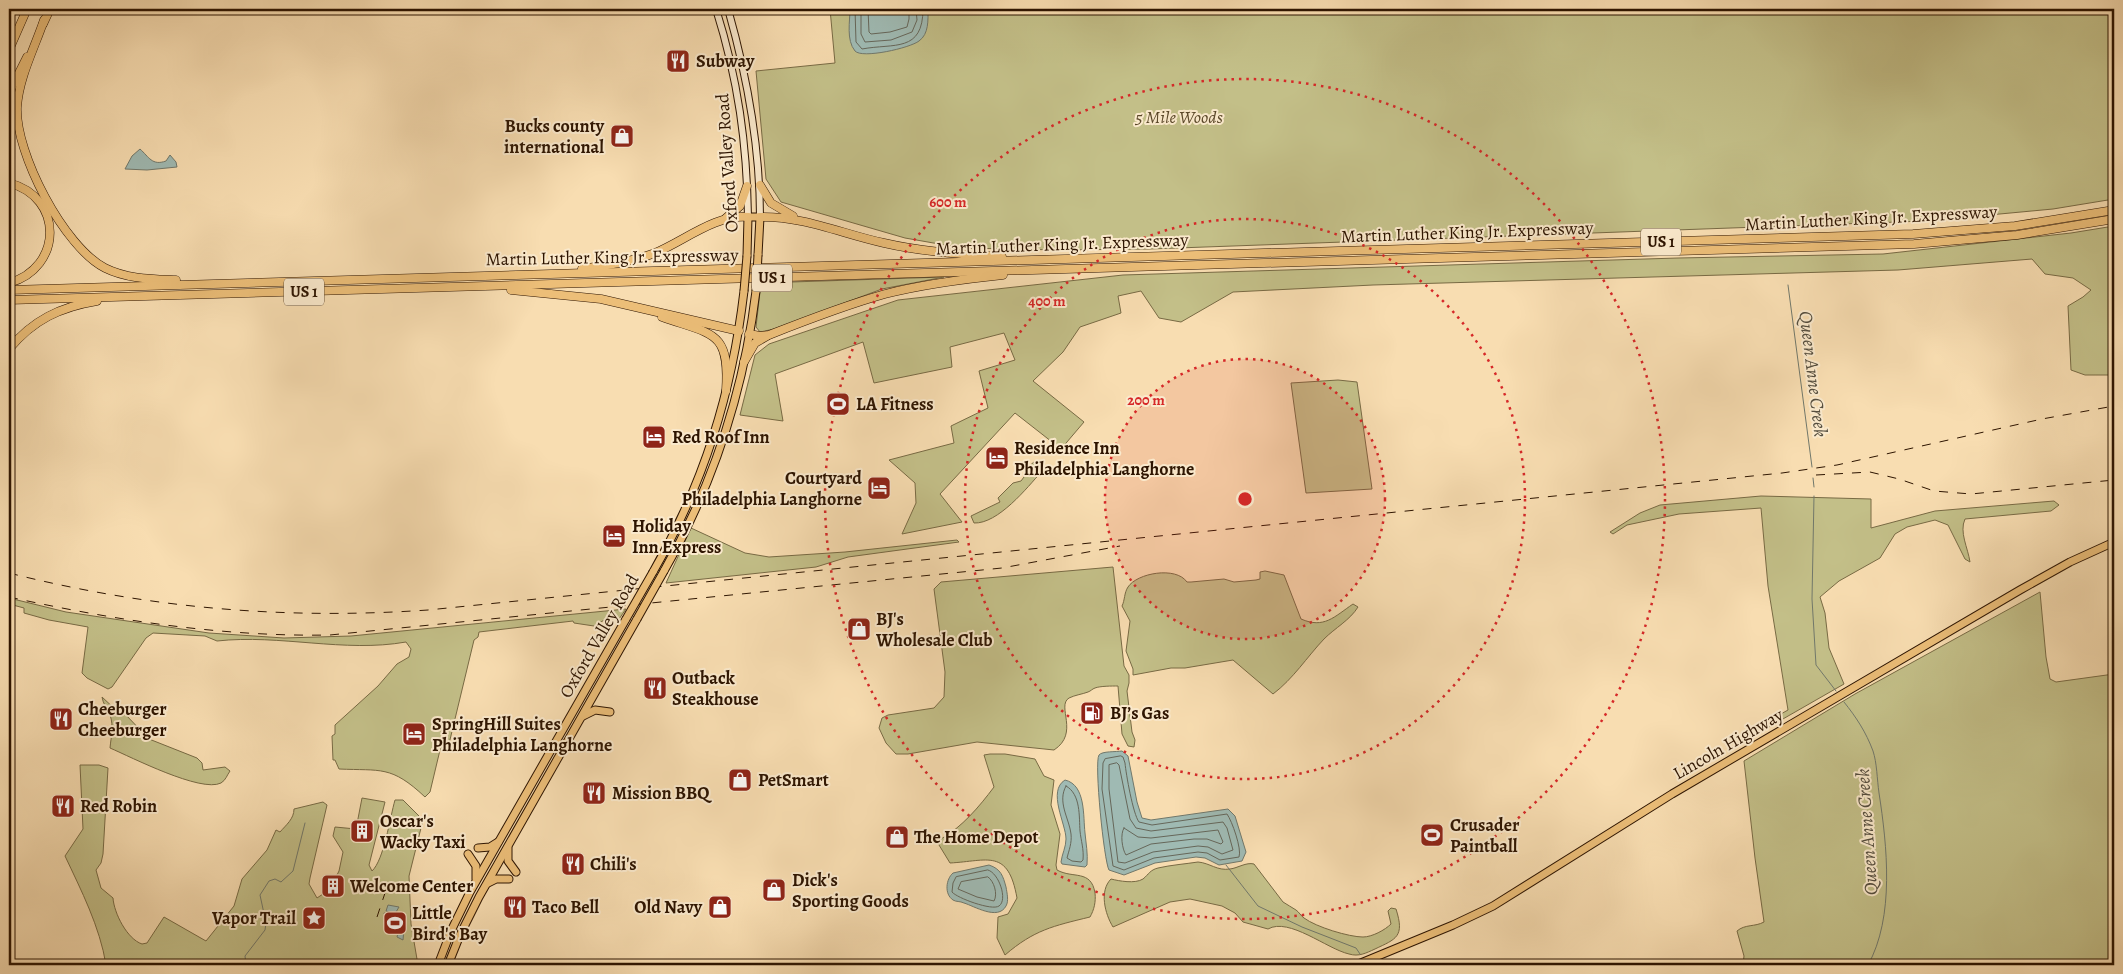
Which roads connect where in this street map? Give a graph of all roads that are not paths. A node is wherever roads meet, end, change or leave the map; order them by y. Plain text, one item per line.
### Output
1 (50, 9) edge
2 (716, 9) edge
3 (728, 9) edge
4 (27, 10) edge
5 (44, 20) junction
6 (9, 41) edge
7 (9, 50) edge
8 (9, 93) edge
9 (9, 183) edge
10 (760, 185) junction
11 (747, 186) junction
12 (2114, 210) edge
13 (748, 217) junction
14 (760, 217) junction
15 (722, 220) junction
16 (801, 220) junction
17 (2114, 220) edge
18 (1041, 260) junction
19 (1070, 268) junction
20 (552, 273) junction
21 (9, 283) edge
22 (210, 283) junction
23 (474, 287) junction
24 (9, 290) edge
25 (135, 297) junction
26 (9, 300) edge
27 (634, 307) junction
28 (739, 331) junction
29 (749, 334) junction
30 (769, 335) junction
31 (9, 349) edge
32 (744, 362) junction
33 (726, 391) junction
34 (2114, 542) edge
35 (610, 712) dead end
36 (580, 718) junction
37 (500, 840) junction
38 (510, 842) junction
39 (478, 848) dead end
40 (468, 854) dead end
41 (516, 872) dead end
42 (509, 879) dead end
43 (475, 882) junction
44 (486, 885) junction
45 (438, 965) edge
46 (448, 965) edge
47 (1356, 965) edge

1 - 5 highway
2 - 11 main road, Oxford Valley Road
3 - 10 main road, Oxford Valley Road
4 - 6 highway
4 - 7 highway
5 - 8 highway
5 - 22 highway
9 - 21 highway
10 - 14 main road, Oxford Valley Road
10 - 16 highway
11 - 13 main road, Oxford Valley Road
11 - 15 highway
12 - 18 highway, Martin Luther King Jr. Expressway / US 1
13 - 14 main road
13 - 15 highway
13 - 28 main road, Oxford Valley Road, bridge
14 - 16 highway
14 - 29 main road, Oxford Valley Road, bridge
15 - 20 highway
16 - 18 highway
17 - 19 highway, Martin Luther King Jr. Expressway / US 1
18 - 20 highway, Martin Luther King Jr. Expressway / US 1
19 - 23 highway, Martin Luther King Jr. Expressway / US 1
19 - 30 highway
20 - 22 highway, Martin Luther King Jr. Expressway / US 1
22 - 24 highway, Martin Luther King Jr. Expressway / US 1
23 - 25 highway, Martin Luther King Jr. Expressway / US 1
23 - 27 highway
25 - 26 highway, Martin Luther King Jr. Expressway / US 1
25 - 31 highway
27 - 28 highway
27 - 33 highway
28 - 29 main road
28 - 33 main road, Oxford Valley Road
29 - 30 highway
29 - 32 main road, Oxford Valley Road
30 - 32 highway
32 - 36 main road, Oxford Valley Road, bridge
33 - 37 main road, Oxford Valley Road, bridge
34 - 47 main road, Lincoln Highway
35 - 36 main road
36 - 38 main road, Oxford Valley Road
37 - 39 main road
37 - 43 main road, Oxford Valley Road
38 - 41 main road
38 - 44 main road, Oxford Valley Road
40 - 43 main road
42 - 44 main road
43 - 45 main road, Oxford Valley Road
44 - 46 main road, Oxford Valley Road

